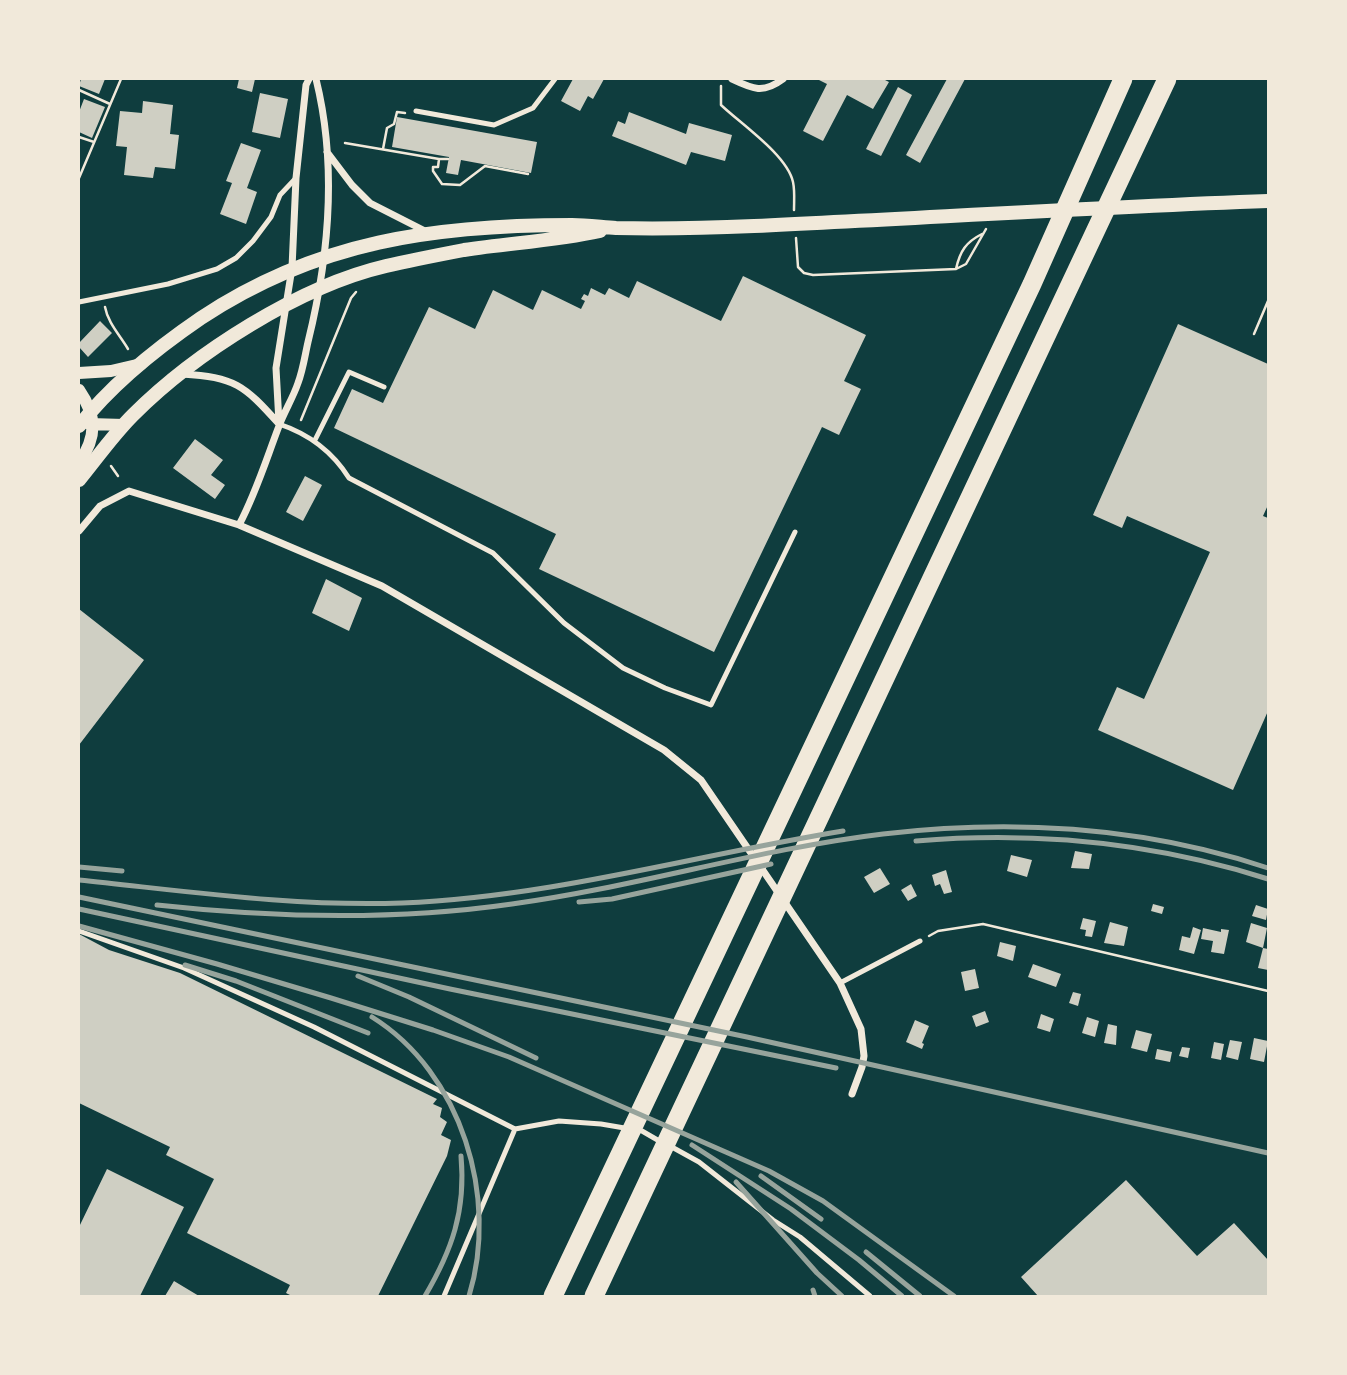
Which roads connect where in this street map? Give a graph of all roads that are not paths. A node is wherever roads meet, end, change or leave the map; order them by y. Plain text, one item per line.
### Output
1 (309, 79) edge
2 (316, 79) edge
3 (555, 79) edge
4 (732, 79) edge
5 (783, 79) edge
6 (1123, 79) edge
7 (1167, 79) edge
8 (416, 111) dead end
9 (327, 152) junction
10 (296, 178) junction
11 (1268, 201) edge
12 (615, 228) junction
13 (428, 232) junction
14 (324, 256) junction
15 (292, 268) junction
16 (319, 290) junction
17 (79, 302) edge
18 (288, 305) junction
19 (141, 364) junction
20 (79, 373) edge
21 (179, 374) junction
22 (384, 387) dead end
23 (79, 390) edge
24 (85, 422) edge
25 (279, 424) junction
26 (124, 425) junction
27 (315, 440) junction
28 (79, 463) edge
29 (79, 480) edge
30 (239, 525) junction
31 (79, 531) edge
32 (794, 532) dead end
33 (79, 931) edge
34 (920, 941) road end
35 (840, 983) junction
36 (852, 1094) dead end
37 (515, 1129) junction
38 (444, 1296) edge
39 (553, 1296) edge
40 (594, 1296) edge
41 (870, 1296) edge

1 - 10 street
2 - 9 street
3 - 8 lane
4 - 5 street
6 - 39 highway
7 - 40 highway
9 - 13 street
9 - 14 street
10 - 15 street
10 - 17 lane
11 - 12 main road
12 - 13 main road
12 - 16 main road
13 - 14 main road
14 - 15 main road
14 - 16 street
15 - 18 street
15 - 19 main road
16 - 18 main road
16 - 25 street
18 - 21 main road
18 - 25 street
19 - 20 street
19 - 24 main road
21 - 25 street
21 - 26 main road
22 - 27 lane
23 - 24 street
24 - 26 street
24 - 28 street
25 - 27 lane
25 - 30 street
26 - 29 main road
27 - 32 lane
30 - 31 street
30 - 35 street
33 - 37 lane
34 - 35 lane
35 - 36 street
37 - 38 lane
37 - 41 lane

